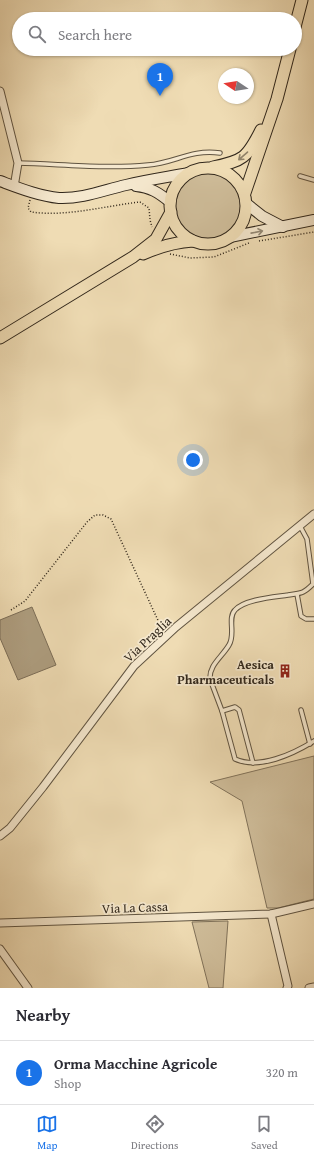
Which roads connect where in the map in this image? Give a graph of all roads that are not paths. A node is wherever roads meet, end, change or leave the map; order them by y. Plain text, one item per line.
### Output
1 (302, 0) edge
2 (299, 12) edge
3 (288, 56) edge
4 (0, 91) edge
5 (277, 99) junction
6 (220, 153) dead end
7 (18, 163) junction
8 (209, 167) junction
9 (189, 173) junction
10 (300, 176) dead end
11 (314, 180) edge
12 (0, 181) edge
13 (126, 185) junction
14 (14, 187) junction
15 (246, 199) junction
16 (171, 207) junction
17 (314, 220) edge
18 (283, 227) junction
19 (230, 237) junction
20 (193, 241) junction
21 (133, 257) junction
22 (0, 338) edge
23 (314, 514) edge
24 (299, 526) junction
25 (314, 586) edge
26 (297, 594) junction
27 (314, 620) edge
28 (301, 710) dead end
29 (222, 711) junction
30 (314, 741) edge
31 (310, 744) junction
32 (253, 763) junction
33 (0, 836) edge
34 (314, 904) edge
35 (271, 914) junction
36 (0, 923) edge
37 (0, 949) edge
38 (314, 987) edge
39 (28, 988) edge
40 (287, 988) edge
41 (309, 988) edge

1 - 2 main road
3 - 5 main road
4 - 7 street
5 -> 8 main road
5 - 15 main road
6 - 7 lane
7 - 14 street
8 - 9 main road
8 - 15 main road
9 - 13 street
9 - 16 main road
10 - 11 lane
12 - 14 street
13 - 14 street
13 - 16 street
15 - 18 street
15 - 19 main road
16 - 20 main road
16 - 21 main road
17 - 18 street
19 -> 18 street
19 - 20 main road
20 - 21 main road
21 - 22 main road
23 - 24 street, Via Praglia
24 - 25 lane
24 - 33 street, Via Praglia
25 - 26 lane
26 - 27 lane
26 - 29 lane
28 - 31 lane
29 - 32 lane
29 - 32 lane
30 - 31 lane
31 - 32 lane
34 - 35 street, Via La Cassa
35 - 36 street, Via La Cassa
35 - 40 street
37 - 39 street
38 - 41 street

